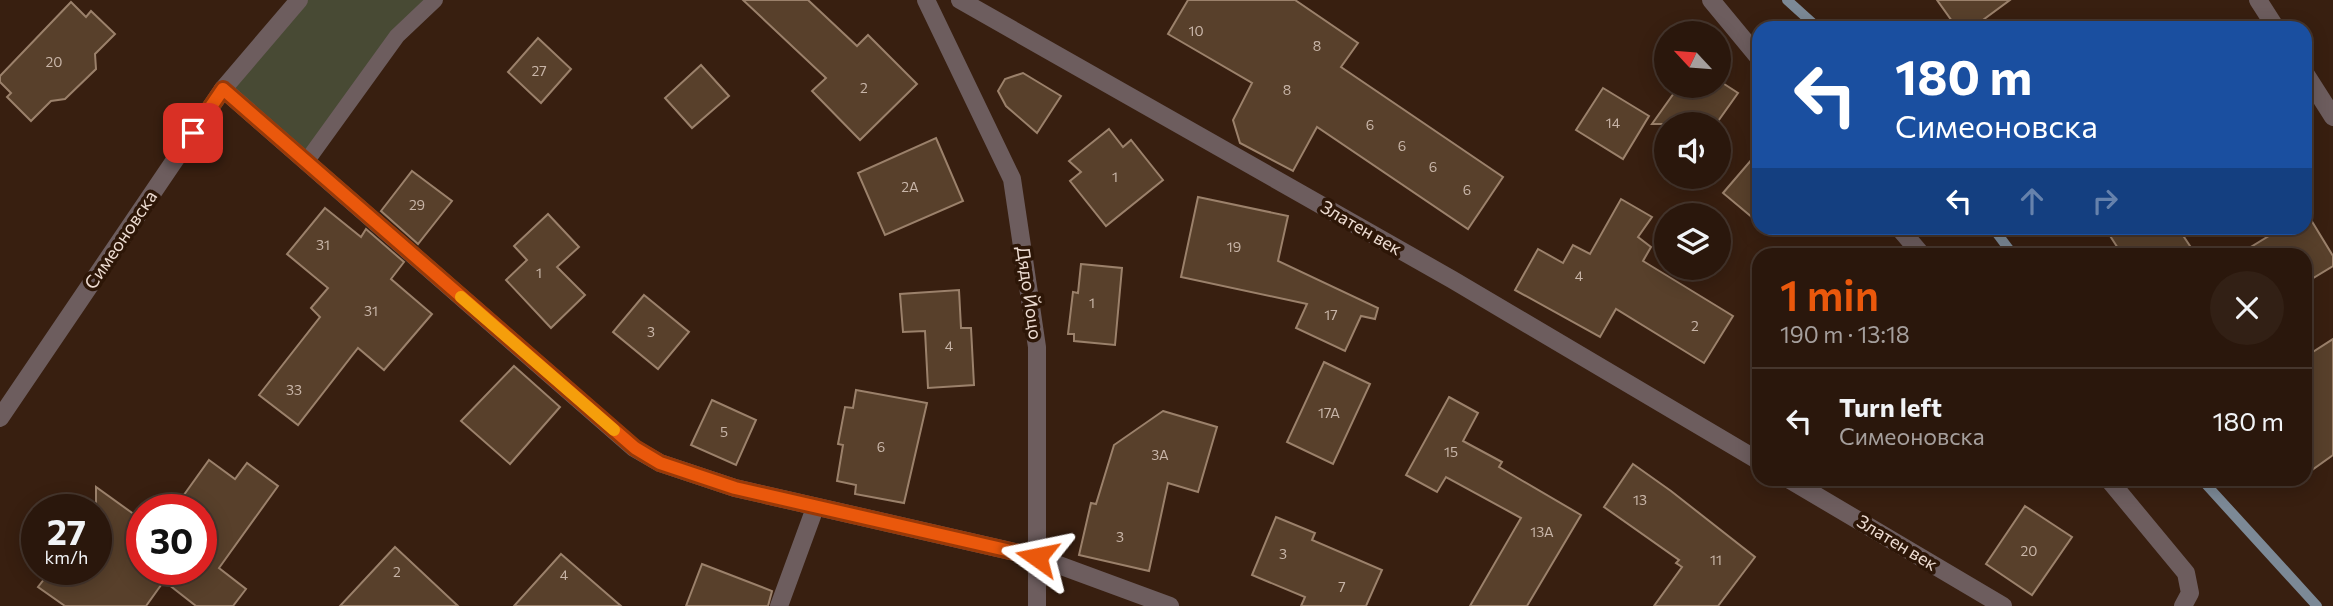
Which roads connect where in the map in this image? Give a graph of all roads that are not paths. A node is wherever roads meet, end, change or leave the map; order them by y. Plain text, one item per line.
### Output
1 (299, 0) edge
2 (435, 0) edge
3 (926, 0) edge
4 (960, 0) edge
5 (1711, 0) edge
6 (2258, 0) edge
7 (2272, 21) edge
8 (1752, 50) edge
9 (2312, 84) edge
10 (223, 89) junction
11 (2333, 117) edge
12 (306, 162) junction
13 (0, 418) edge
14 (1752, 457) edge
15 (1800, 486) edge
16 (2114, 486) edge
17 (815, 508) junction
18 (1037, 557) junction
19 (2187, 599) edge
20 (779, 606) edge
21 (1037, 606) edge
22 (1170, 606) edge
23 (2003, 606) edge

1 - 10 street, Симеоновска
2 - 12 lane
3 - 18 street, Дядо Йоцо
4 - 14 street, Златен век
5 - 8 street
6 - 7 street
9 - 11 street
10 - 12 street
10 - 13 street, Симеоновска
12 - 17 street
15 - 23 street, Златен век
16 - 19 street
17 - 18 street
17 - 20 street
18 - 21 street, Дядо Йоцо
18 - 22 street

